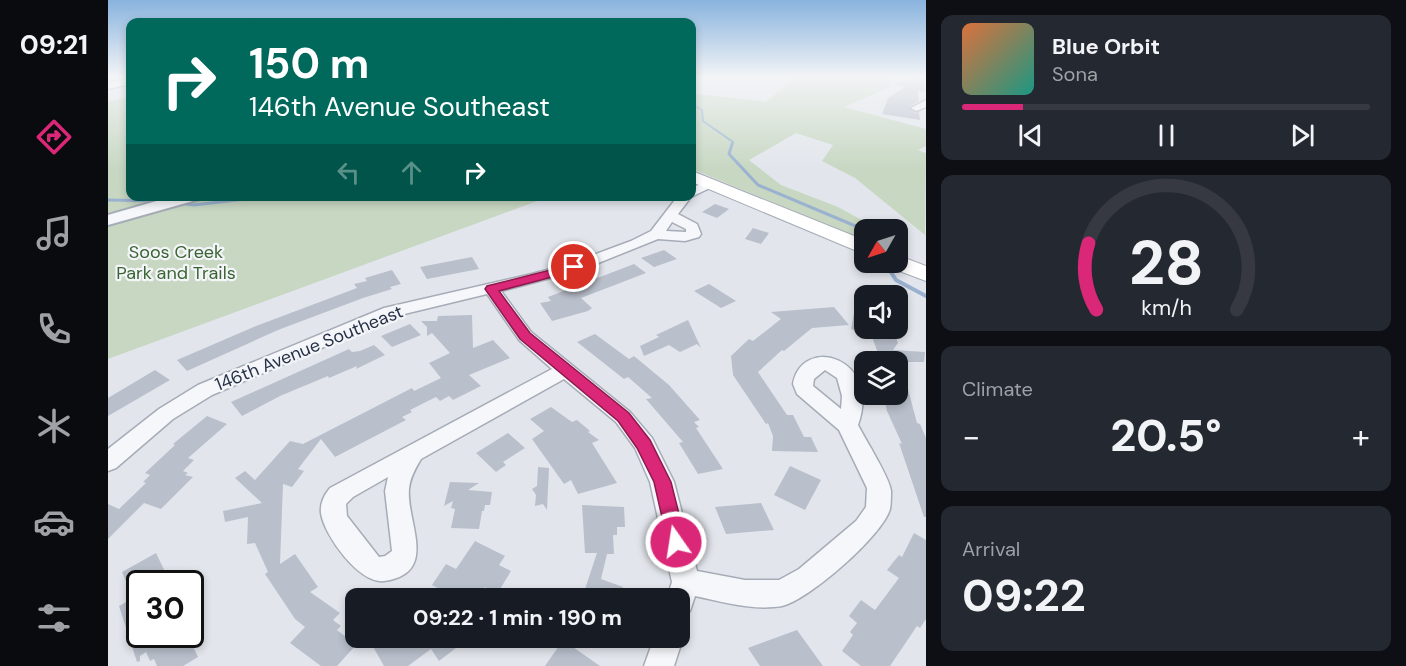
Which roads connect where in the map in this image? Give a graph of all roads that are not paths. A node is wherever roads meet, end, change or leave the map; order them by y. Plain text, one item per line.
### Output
1 (696, 178) edge
2 (710, 183) junction
3 (696, 191) edge
4 (176, 201) edge
5 (682, 201) edge
6 (672, 216) junction
7 (108, 220) edge
8 (656, 234) junction
9 (854, 244) edge
10 (908, 267) edge
11 (926, 274) edge
12 (491, 289) junction
13 (567, 369) junction
14 (847, 425) dead end
15 (413, 452) junction
16 (108, 462) edge
17 (681, 588) edge
18 (690, 592) edge
19 (665, 648) edge
20 (659, 666) edge

1 - 2 main road
2 - 3 street
2 - 9 main road
4 - 7 street
5 - 6 street, 146th Avenue Southeast
6 - 8 street, 146th Avenue Southeast
6 - 8 street
8 - 12 street, 146th Avenue Southeast
10 - 11 main road
12 - 13 street
12 - 16 street, 146th Avenue Southeast
13 - 15 street
13 - 17 street
14 - 18 street
15 - 15 street
19 - 20 street

